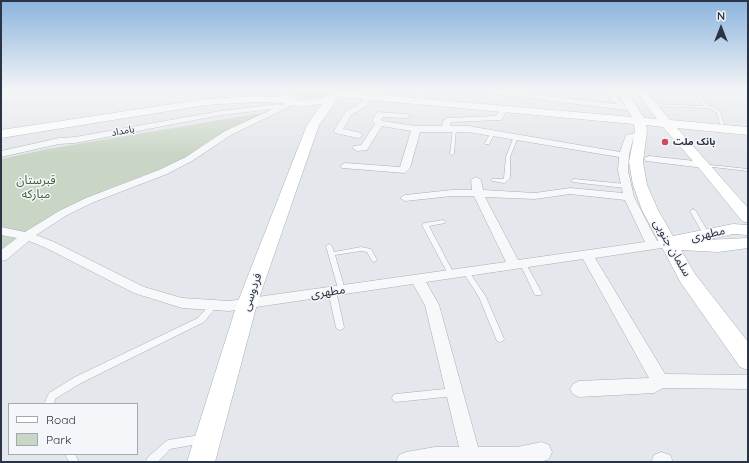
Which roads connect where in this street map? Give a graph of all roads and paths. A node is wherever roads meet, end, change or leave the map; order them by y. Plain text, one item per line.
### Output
1 (102, 112) edge
2 (144, 112) edge
3 (232, 112) edge
4 (272, 112) edge
5 (302, 112) edge
6 (322, 112) edge
7 (351, 112) edge
8 (502, 112) edge
9 (533, 112) edge
10 (616, 112) edge
11 (629, 112) edge
12 (632, 112) edge
13 (642, 112) edge
14 (657, 112) edge
15 (718, 112) edge
16 (407, 116) dead end
17 (635, 117) junction
18 (616, 119) junction
19 (380, 123) junction
20 (667, 124) junction
21 (722, 124) dead end
22 (313, 125) junction
23 (1, 128) edge
24 (416, 129) junction
25 (450, 129) junction
26 (748, 131) edge
27 (493, 133) junction
28 (1, 134) edge
29 (358, 135) dead end
30 (516, 137) junction
31 (487, 143) dead end
32 (357, 148) dead end
33 (1, 154) edge
34 (452, 154) dead end
35 (624, 155) junction
36 (649, 159) dead end
37 (704, 165) junction
38 (345, 166) dead end
39 (748, 170) edge
40 (476, 180) dead end
41 (494, 180) dead end
42 (574, 181) dead end
43 (625, 186) junction
44 (478, 193) junction
45 (629, 197) junction
46 (405, 198) dead end
47 (693, 210) dead end
48 (748, 218) edge
49 (443, 222) dead end
50 (748, 230) edge
51 (1, 231) edge
52 (706, 234) junction
53 (27, 236) junction
54 (660, 244) junction
55 (748, 244) edge
56 (329, 246) dead end
57 (331, 254) junction
58 (587, 255) junction
59 (1, 257) edge
60 (374, 260) dead end
61 (519, 265) junction
62 (466, 272) junction
63 (451, 274) junction
64 (418, 280) junction
65 (337, 291) junction
66 (538, 293) dead end
67 (247, 304) junction
68 (214, 305) junction
69 (340, 327) dead end
70 (500, 339) dead end
71 (748, 360) edge
72 (660, 381) junction
73 (748, 382) edge
74 (579, 389) dead end
75 (455, 392) junction
76 (396, 398) dead end
77 (49, 403) edge
78 (208, 440) junction
79 (542, 452) dead end
80 (471, 456) junction
81 (151, 462) edge
82 (201, 462) edge
83 (406, 462) edge

1 - 23 main road
2 - 28 main road
3 - 33 street, بامداد
4 - 53 street
5 - 22 main road
6 - 22 main road, فردوسی
7 - 29 street
8 - 25 street
9 - 18 main road
10 - 17 street
11 - 17 street
12 - 17 main road
13 - 17 main road
14 - 20 main road
15 - 21 lane
16 - 19 street
17 - 18 main road
17 - 18 main road
17 - 20 main road
17 - 35 street
17 - 54 main road, سلمان جنوبی
19 - 24 street
19 - 32 street
20 - 26 main road
20 - 37 main road
22 - 67 main road, فردوسی
24 - 25 street
24 - 38 street
25 - 27 street
25 - 34 lane
27 - 30 street
27 - 31 lane
30 - 35 street
30 - 41 lane
35 - 43 street
36 - 37 street
37 - 39 lane
37 - 48 main road
40 - 44 street
42 - 43 lane
43 - 45 street
44 - 45 street
44 - 46 street
44 - 61 street
45 - 54 street
47 - 52 lane
49 - 63 lane
50 - 52 main road, مطهری
51 - 53 street, مطهری
52 - 54 main road, مطهری
53 - 59 street
53 - 68 street, مطهری
54 - 55 main road, مطهری
54 - 58 street, مطهری
54 - 71 main road, سلمان جنوبی
56 - 57 lane
57 - 60 lane
57 - 65 lane
58 - 61 street, مطهری
58 - 72 street
61 - 62 street, مطهری
61 - 66 lane
62 - 63 street, مطهری
62 - 70 lane
63 - 64 street, مطهری
64 - 65 street, مطهری
64 - 75 street
65 - 67 street, مطهری
65 - 69 lane
67 - 68 street, مطهری
67 - 78 main road, فردوسی
68 - 77 lane
72 - 73 street
72 - 74 street
75 - 76 lane
75 - 80 street
78 - 81 lane
78 - 82 main road, فردوسی
79 - 80 street
80 - 83 street

